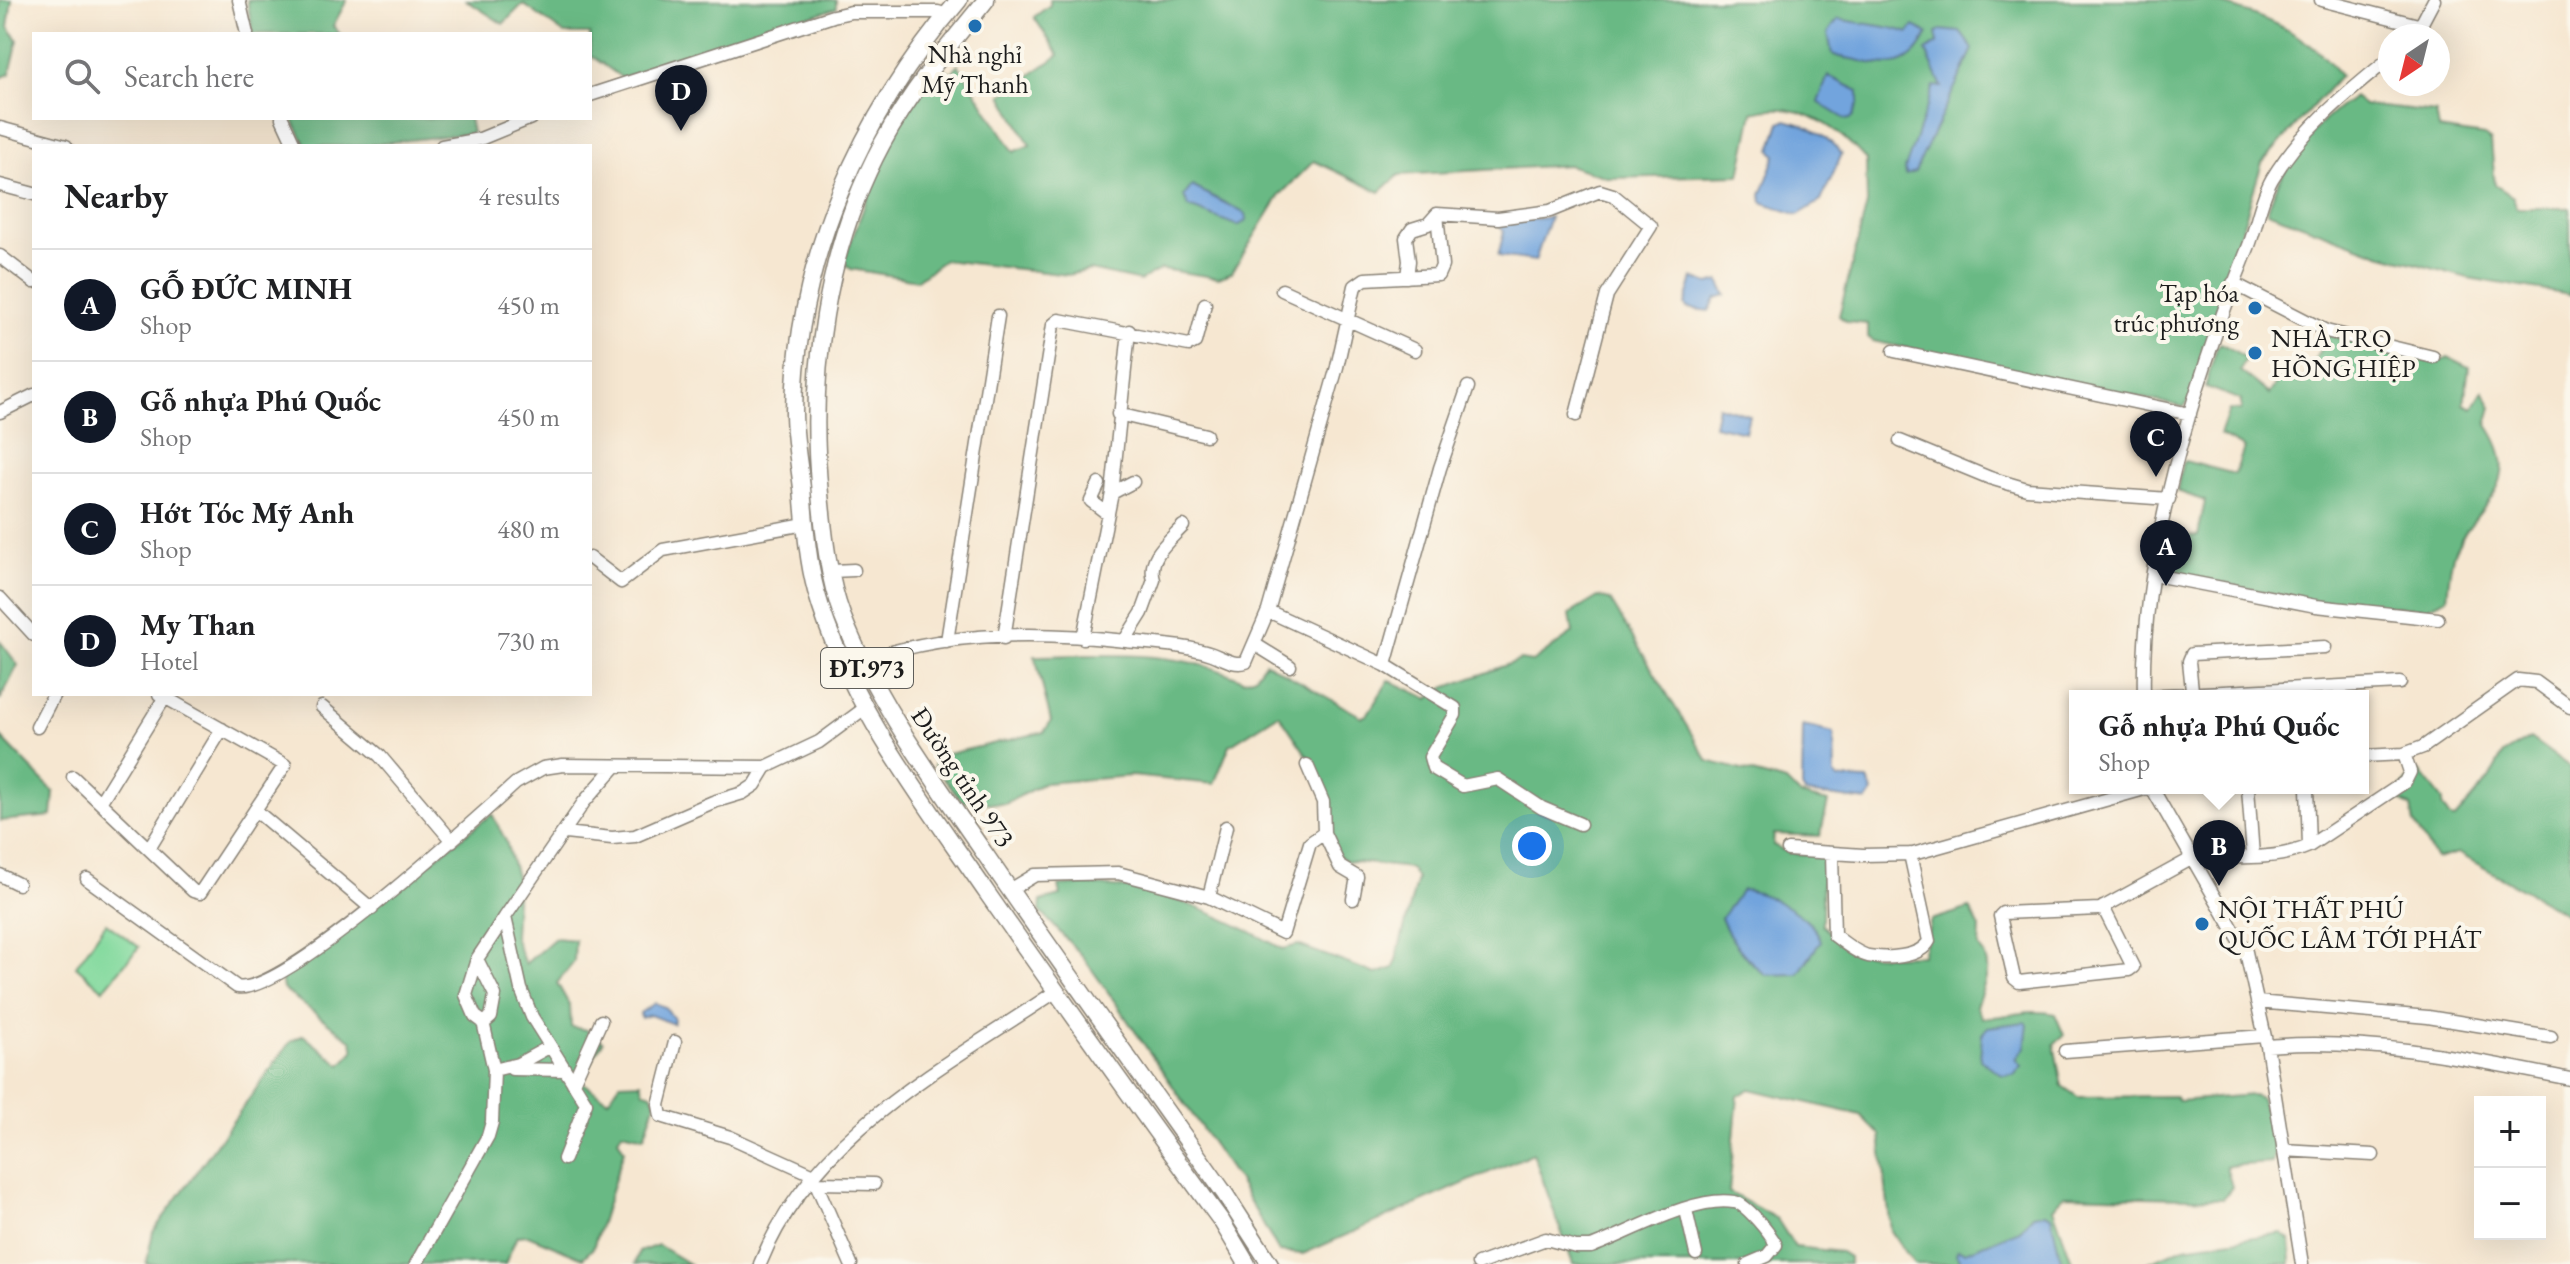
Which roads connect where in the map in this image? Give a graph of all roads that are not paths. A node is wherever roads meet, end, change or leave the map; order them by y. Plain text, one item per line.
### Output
1 (239, 0) edge
2 (959, 0) edge
3 (986, 0) edge
4 (2321, 0) edge
5 (2434, 0) edge
6 (947, 15) junction
7 (2396, 24) edge
8 (2422, 24) edge
9 (963, 28) junction
10 (247, 32) edge
11 (2378, 68) edge
12 (592, 94) edge
13 (283, 120) edge
14 (526, 120) edge
15 (0, 128) edge
16 (59, 144) edge
17 (294, 144) edge
18 (453, 144) edge
19 (0, 185) edge
20 (32, 193) edge
21 (1437, 214) junction
22 (0, 256) edge
23 (1407, 277) junction
24 (32, 280) edge
25 (2233, 283) junction
26 (1282, 290) dead end
27 (1205, 304) dead end
28 (998, 316) dead end
29 (1348, 320) junction
30 (1129, 331) junction
31 (1415, 350) dead end
32 (1894, 351) dead end
33 (2433, 357) dead end
34 (1468, 387) dead end
35 (32, 396) edge
36 (0, 412) edge
37 (1118, 414) junction
38 (2190, 414) junction
39 (1576, 415) dead end
40 (1206, 435) dead end
41 (1900, 441) dead end
42 (1133, 482) dead end
43 (1099, 484) dead end
44 (1112, 493) junction
45 (2169, 499) junction
46 (1108, 514) junction
47 (805, 524) junction
48 (1183, 526) dead end
49 (592, 560) edge
50 (854, 570) dead end
51 (832, 571) junction
52 (2155, 575) junction
53 (0, 598) edge
54 (1268, 611) junction
55 (2438, 619) dead end
56 (32, 633) edge
57 (1004, 638) junction
58 (1083, 638) junction
59 (1125, 640) junction
60 (947, 641) junction
61 (1256, 645) junction
62 (2325, 647) dead end
63 (864, 661) junction
64 (1385, 665) junction
65 (1290, 666) dead end
66 (2400, 683) dead end
67 (2144, 690) edge
68 (2192, 690) joint
69 (53, 696) edge
70 (162, 696) edge
71 (322, 707) dead end
72 (2570, 707) edge
73 (865, 708) junction
74 (37, 727) dead end
75 (222, 729) junction
76 (2404, 754) junction
77 (2369, 756) edge
78 (1307, 765) dead end
79 (615, 767) junction
80 (766, 767) junction
81 (73, 777) dead end
82 (2128, 794) edge
83 (2153, 794) edge
84 (2248, 794) edge
85 (2307, 794) edge
86 (101, 801) junction
87 (255, 810) junction
88 (1580, 824) dead end
89 (1226, 827) dead end
90 (565, 833) junction
91 (1324, 833) junction
92 (452, 841) junction
93 (2309, 846) junction
94 (150, 847) junction
95 (1788, 850) dead end
96 (1832, 853) junction
97 (1910, 854) junction
98 (2253, 856) junction
99 (2190, 858) junction
100 (0, 875) edge
101 (87, 879) dead end
102 (18, 884) dead end
103 (1010, 890) junction
104 (1209, 897) junction
105 (1353, 899) dead end
106 (995, 904) junction
107 (2103, 907) junction
108 (372, 909) junction
109 (505, 917) junction
110 (477, 959) junction
111 (520, 985) junction
112 (493, 989) junction
113 (1055, 992) junction
114 (2257, 1002) junction
115 (601, 1021) dead end
116 (483, 1024) junction
117 (2551, 1037) dead end
118 (2266, 1041) junction
119 (675, 1042) dead end
120 (549, 1047) junction
121 (2065, 1051) dead end
122 (500, 1069) junction
123 (565, 1070) junction
124 (2570, 1079) edge
125 (573, 1083) junction
126 (2283, 1150) junction
127 (2373, 1155) dead end
128 (564, 1159) dead end
129 (814, 1179) junction
130 (874, 1184) dead end
131 (1686, 1210) junction
132 (1696, 1254) dead end
133 (1754, 1263) edge
134 (416, 1264) edge
135 (760, 1264) edge
136 (851, 1264) edge
137 (1247, 1264) edge
138 (1270, 1264) edge
139 (1478, 1264) edge
140 (2302, 1264) edge

1 - 10 street
2 - 6 main road, Đường tỉnh 973 / ĐT.973
3 - 9 main road, Đường tỉnh 973 / ĐT.973
4 - 7 street
5 - 8 street
6 - 9 main road
6 - 12 street
6 - 47 main road, Đường tỉnh 973 / ĐT.973
9 - 51 main road, Đường tỉnh 973 / ĐT.973
11 - 25 street
13 - 17 street
14 - 18 street
15 - 16 street
19 - 20 street
21 - 23 street
21 - 23 street
21 - 39 street
22 - 24 street
23 - 29 street
25 - 33 street
25 - 38 street
26 - 29 street
27 - 30 street
28 - 60 street
29 - 31 street
29 - 54 street
30 - 37 street
30 - 57 street
32 - 38 street
34 - 64 street
35 - 36 street
37 - 40 street
37 - 44 street
38 - 45 street
41 - 45 street
42 - 44 street
43 - 46 street
44 - 46 street
45 - 52 street
46 - 58 street
47 - 49 street
47 - 73 main road, Đường tỉnh 973 / ĐT.973
48 - 59 street
50 - 51 street
51 - 63 main road, Đường tỉnh 973 / ĐT.973
52 - 55 street
52 - 67 street
53 - 56 street
54 - 61 street
54 - 64 street
57 - 58 street
57 - 60 street
58 - 59 street
59 - 61 street
60 - 63 street
61 - 65 street
62 - 68 street
63 - 103 main road, Đường tỉnh 973 / ĐT.973
64 - 88 street
66 - 68 street
69 - 74 street
70 - 75 street
70 - 86 street
71 - 92 street
72 - 76 street
73 - 80 street
73 - 106 main road, Đường tỉnh 973 / ĐT.973
75 - 87 street
75 - 94 street
76 - 77 street
76 - 93 street
78 - 91 street
79 - 80 street
79 - 90 street
79 - 92 street
80 - 90 street
81 - 86 street
82 - 97 street
83 - 99 street
84 - 98 street
85 - 93 street
86 - 94 street
87 - 94 street
87 - 108 street
89 - 104 street
90 - 109 street
91 - 104 street
91 - 105 street
92 - 108 street
93 - 98 street
95 - 96 street
96 - 97 street
96 - 97 street
98 - 99 street
99 - 107 street
99 - 114 street
100 - 102 street
101 - 108 street
103 - 104 street
103 - 106 main road
103 - 138 main road, Đường tỉnh 973 / ĐT.973
106 - 113 main road, Đường tỉnh 973 / ĐT.973
107 - 107 street
109 - 110 street
109 - 111 street
110 - 112 street
110 - 116 street
111 - 112 street
111 - 120 street
112 - 116 street
113 - 129 street
113 - 137 main road, Đường tỉnh 973 / ĐT.973
114 - 117 street
114 - 118 street
115 - 125 street
116 - 122 street
118 - 121 street
118 - 124 street
118 - 126 street
119 - 129 street
120 - 122 street
120 - 123 street
122 - 123 street
122 - 134 street
123 - 125 street
125 - 128 street
126 - 127 street
126 - 140 street
129 - 130 street
129 - 135 street
129 - 136 street
131 - 132 street
131 - 133 street
131 - 139 street

